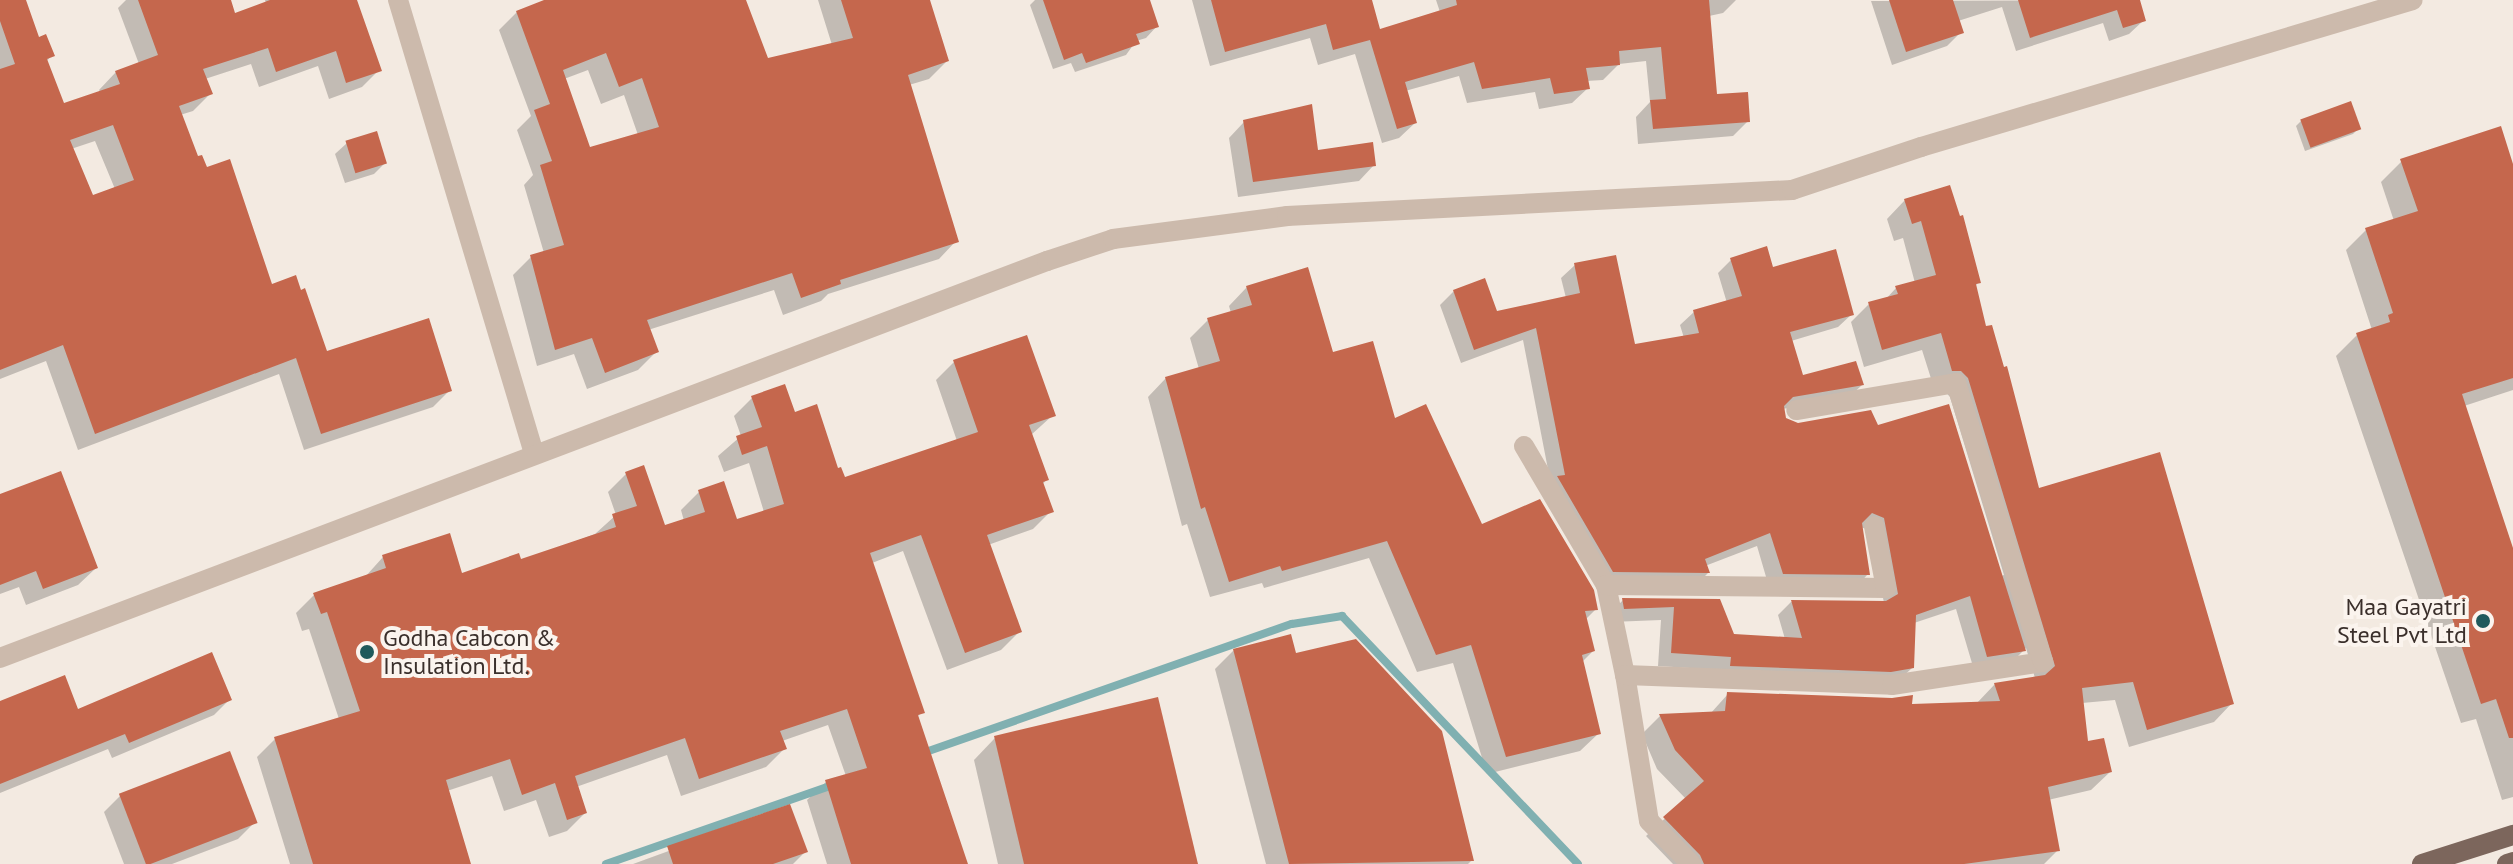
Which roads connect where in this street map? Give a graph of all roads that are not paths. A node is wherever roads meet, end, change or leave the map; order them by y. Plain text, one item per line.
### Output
1 (398, 0) edge
2 (2413, 0) edge
3 (1796, 410) dead end
4 (1524, 446) dead end
5 (534, 454) junction
6 (1874, 526) dead end
7 (1606, 585) junction
8 (0, 658) edge
9 (1625, 675) junction
10 (2513, 835) edge
11 (2513, 862) edge
12 (1691, 864) edge
13 (2422, 864) edge
14 (2507, 864) edge

1 - 5 street
2 - 5 street
3 - 9 street
4 - 7 street
5 - 8 street
6 - 7 street
7 - 9 street
9 - 12 street
10 - 13 main road
11 - 14 main road

